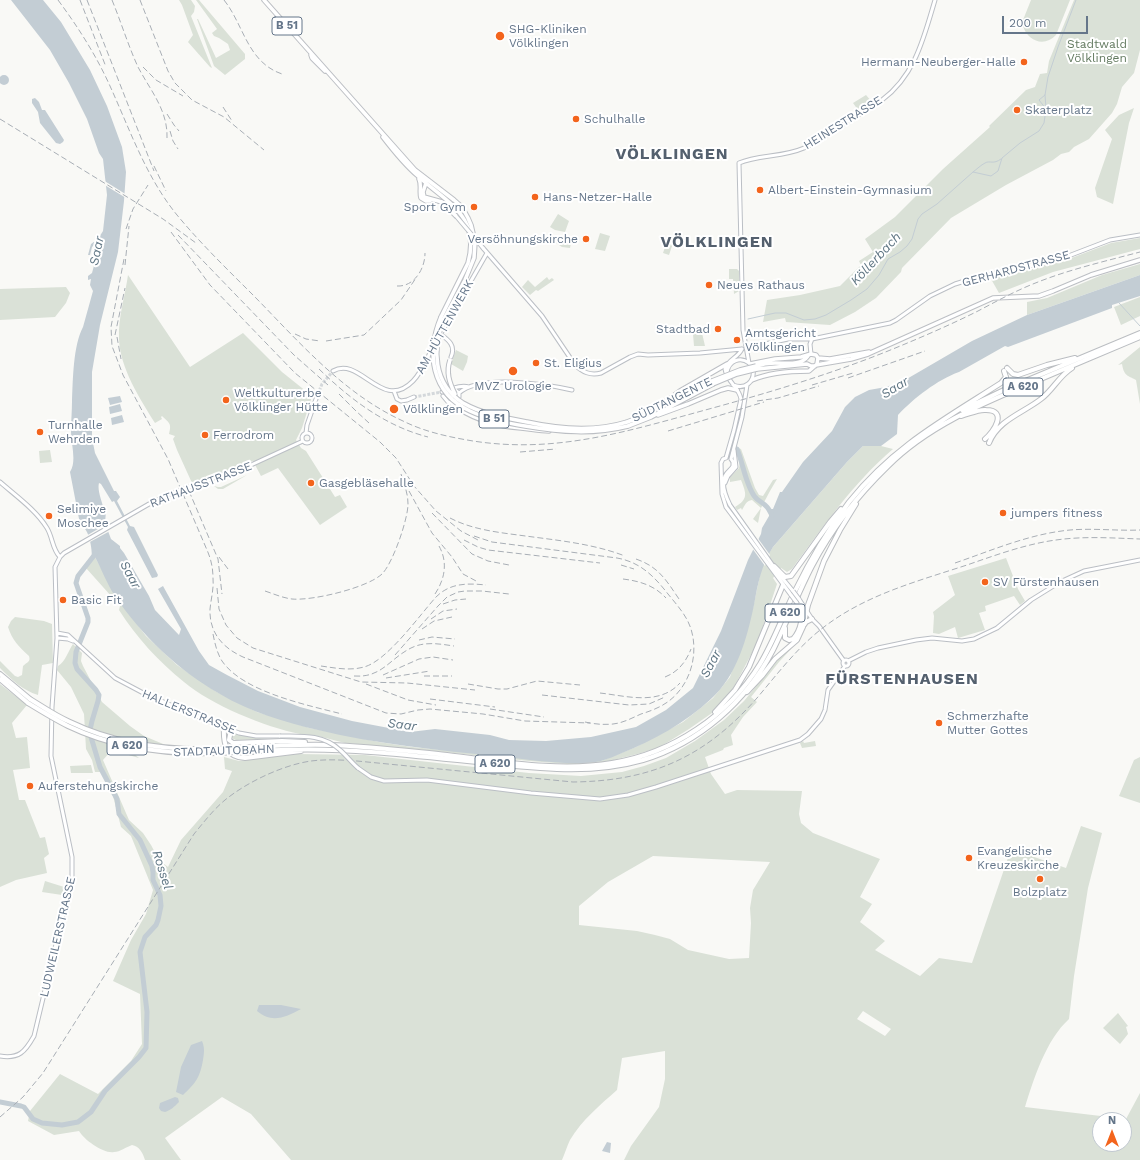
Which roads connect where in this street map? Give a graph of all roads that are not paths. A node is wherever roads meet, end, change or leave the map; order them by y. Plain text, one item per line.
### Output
1 (264, 0) edge
2 (935, 0) edge
3 (373, 123) junction
4 (417, 176) junction
5 (427, 183) junction
6 (443, 197) junction
7 (431, 200) junction
8 (456, 216) joint
9 (1140, 235) edge
10 (487, 254) junction
11 (1140, 260) edge
12 (443, 318) junction
13 (1140, 333) edge
14 (440, 334) junction
15 (1140, 337) edge
16 (812, 339) junction
17 (744, 349) junction
18 (872, 351) junction
19 (722, 352) junction
20 (809, 356) junction
21 (451, 358) joint
22 (818, 358) junction
23 (1086, 358) junction
24 (749, 363) junction
25 (726, 364) junction
26 (807, 364) junction
27 (816, 365) junction
28 (757, 367) junction
29 (333, 371) dead end
30 (590, 374) junction
31 (727, 376) junction
32 (592, 379) dead end
33 (752, 380) junction
34 (730, 382) junction
35 (712, 383) junction
36 (747, 384) junction
37 (470, 386) junction
38 (454, 388) junction
39 (394, 390) junction
40 (572, 390) dead end
41 (737, 390) junction
42 (459, 393) junction
43 (414, 397) tunnel mouth
44 (457, 398) junction
45 (316, 399) tunnel mouth
46 (451, 403) junction
47 (654, 410) junction
48 (959, 413) junction
49 (651, 416) junction
50 (949, 419) junction
51 (627, 424) junction
52 (552, 431) junction
53 (306, 433) junction
54 (985, 439) dead end
55 (303, 441) junction
56 (989, 443) dead end
57 (733, 449) junction
58 (726, 458) junction
59 (731, 459) junction
60 (722, 467) junction
61 (729, 470) junction
62 (0, 482) edge
63 (724, 486) junction
64 (868, 487) junction
65 (858, 491) junction
66 (60, 557) junction
67 (1140, 560) edge
68 (774, 566) joint
69 (778, 574) junction
70 (783, 585) junction
71 (798, 604) junction
72 (807, 610) junction
73 (806, 615) junction
74 (812, 619) junction
75 (786, 622) junction
76 (803, 627) junction
77 (57, 633) junction
78 (57, 638) junction
79 (75, 642) junction
80 (846, 661) junction
81 (0, 674) edge
82 (0, 679) edge
83 (29, 701) junction
84 (735, 703) junction
85 (702, 726) junction
86 (224, 728) junction
87 (231, 730) junction
88 (326, 747) junction
89 (354, 748) junction
90 (636, 760) junction
91 (0, 1056) edge

1 - 3 main road, B 51
2 - 17 main road, HEINESTRASSE
3 - 4 main road, B 51
3 - 5 main road, B 51
4 - 5 main road, B 51
4 - 7 main road
5 - 6 main road, SÜDTANGENTE / B 51
5 - 7 main road
5 - 12 main road, SÜDTANGENTE / B 51
6 - 7 main road
6 - 12 main road, SÜDTANGENTE / B 51
7 - 8 main road
8 - 10 main road, bridge
9 - 16 main road, GERHARDSTRASSE
10 - 14 main road, AM HÜTTENWERK
10 - 30 main road
11 - 18 main road
12 - 44 main road, SÜDTANGENTE / B 51, bridge
12 - 52 main road, SÜDTANGENTE / B 51, bridge
13 - 23 highway, A 620
14 - 21 main road
14 - 39 main road, AM HÜTTENWERK
15 - 23 highway, A 620
16 - 17 main road, GERHARDSTRASSE
16 - 20 main road
17 - 19 main road, GERHARDSTRASSE
17 - 24 main road
17 - 25 main road
18 - 22 main road
18 - 27 main road
19 - 25 main road
19 - 30 main road
20 - 22 main road
20 - 24 main road
20 - 26 main road
20 - 28 main road, SÜDTANGENTE / B 51
21 - 44 main road, bridge
22 - 27 main road
23 - 48 highway, A 620
23 - 48 highway
23 - 56 highway
24 - 31 main road
24 - 33 main road
25 - 31 main road
25 - 47 main road
26 - 27 main road
26 - 28 main road, SÜDTANGENTE / B 51
27 - 33 main road
28 - 35 main road, SÜDTANGENTE / B 51, bridge
29 - 39 main road
30 - 32 main road
31 - 34 main road
33 - 36 main road
34 - 36 main road
34 - 41 main road
35 - 47 main road, SÜDTANGENTE / B 51
35 - 49 main road, SÜDTANGENTE / B 51
36 - 57 main road
37 - 38 main road
37 - 40 main road
37 - 42 main road
38 - 42 main road
38 - 46 main road
39 - 43 main road
41 - 49 main road
41 - 58 main road
42 - 46 main road
44 - 51 main road, SÜDTANGENTE / B 51, bridge
45 - 53 main road
46 - 52 main road, bridge
47 - 51 main road, SÜDTANGENTE / B 51
48 - 50 highway
48 - 50 highway
48 - 54 highway
49 - 51 main road, SÜDTANGENTE / B 51
50 - 64 highway, A 620
50 - 65 highway, A 620
51 - 52 main road, SÜDTANGENTE / B 51, bridge
53 - 55 main road
53 - 55 main road
55 - 66 main road, RATHAUSSTRASSE, bridge
57 - 59 main road
57 - 63 main road
58 - 59 main road
58 - 60 main road
59 - 61 main road
60 - 61 main road
60 - 69 main road
61 - 63 main road
62 - 66 main road
63 - 68 main road
64 - 72 highway
64 - 75 highway, A 620
65 - 69 highway
65 - 85 highway, A 620
66 - 77 main road, LUDWEILERSTRASSE
67 - 80 main road
68 - 69 highway
69 - 70 main road
69 - 72 main road, bridge
70 - 71 main road, bridge
70 - 85 highway
71 - 73 main road
71 - 75 highway
72 - 73 highway
72 - 74 main road
73 - 74 main road
73 - 76 highway
74 - 76 highway
74 - 80 main road
75 - 84 highway, A 620
76 - 84 highway
77 - 78 main road, LUDWEILERSTRASSE
77 - 79 main road, HALLERSTRASSE
78 - 79 main road, HALLERSTRASSE
78 - 91 main road, LUDWEILERSTRASSE
79 - 86 main road, HALLERSTRASSE
80 - 87 main road, HALLERSTRASSE, bridge
81 - 83 highway, A 620
82 - 83 highway, A 620
83 - 88 highway, STADTAUTOBAHN / A 620, bridge
84 - 90 highway, A 620
85 - 90 highway, A 620
86 - 87 main road, HALLERSTRASSE
86 - 88 highway, A 620
87 - 88 highway
88 - 89 highway, A 620
88 - 89 highway, STADTAUTOBAHN / A 620
89 - 90 highway, A 620

